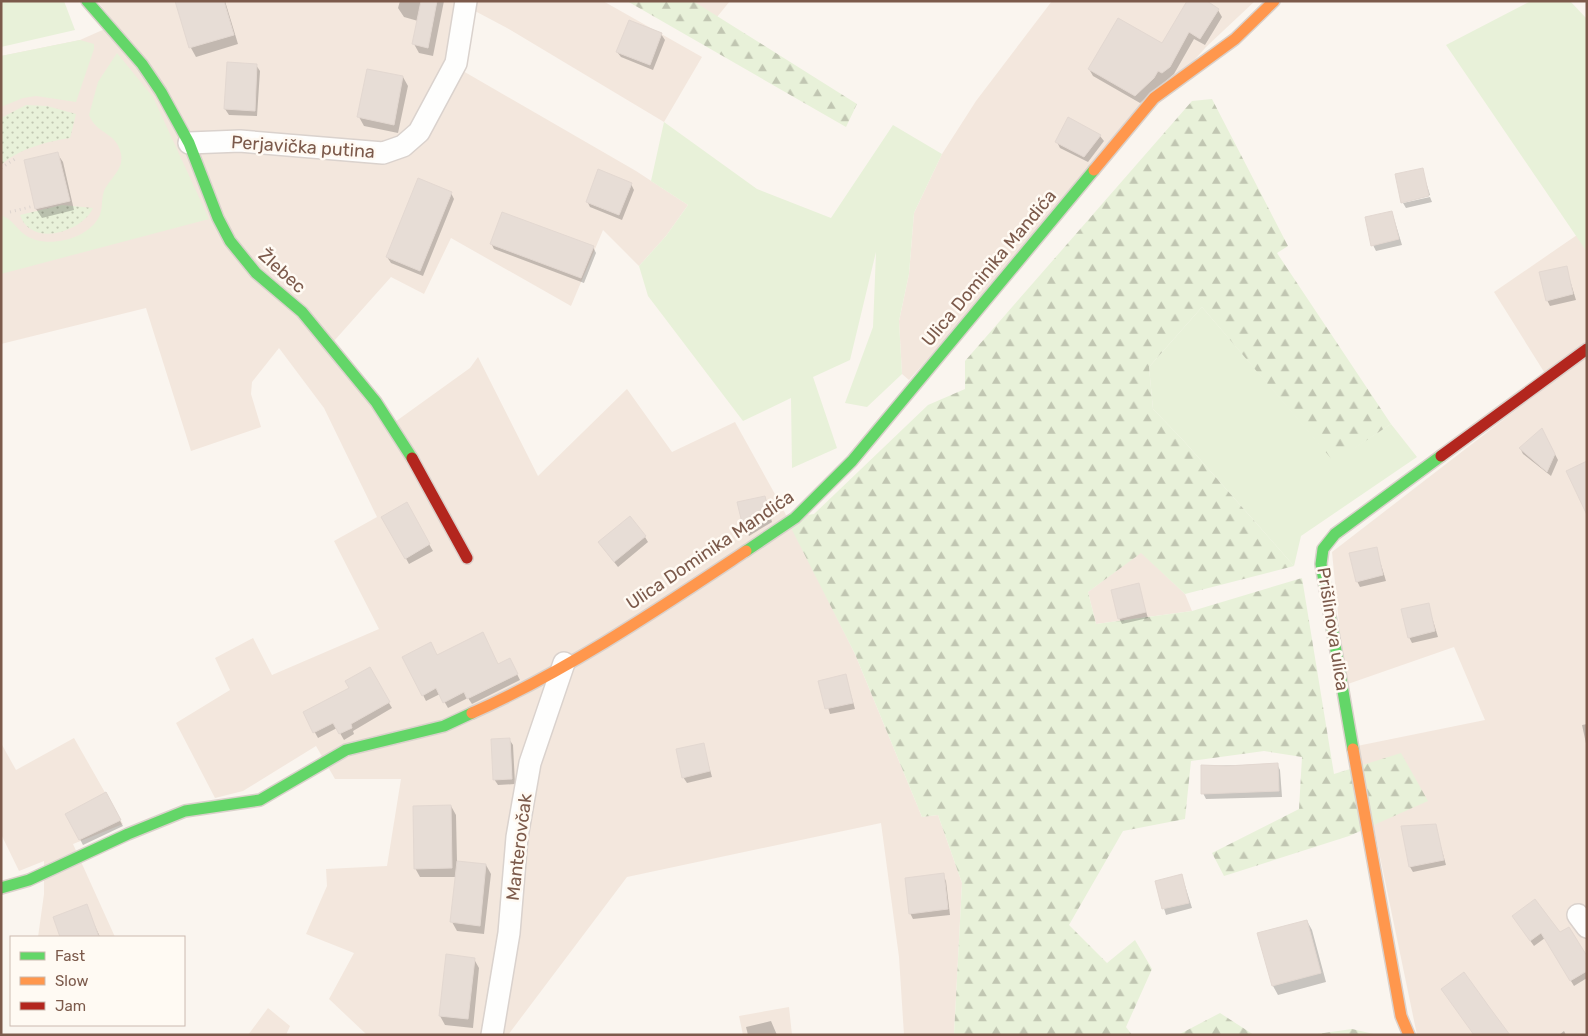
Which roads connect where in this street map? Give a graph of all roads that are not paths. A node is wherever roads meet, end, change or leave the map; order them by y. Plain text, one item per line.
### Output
1 (88, 1) edge
2 (466, 1) edge
3 (1274, 1) edge
4 (189, 143) junction
5 (1587, 349) edge
6 (467, 558) dead end
7 (564, 663) junction
8 (1, 888) edge
9 (492, 1035) edge
10 (1408, 1035) edge

1 - 4 street, Žlebec
2 - 4 street, Perjavička putina
3 - 7 street, Ulica Dominika Mandića
4 - 6 street, Žlebec
5 - 10 street, Prišlinova ulica
7 - 8 street, Ulica Dominika Mandića
7 - 9 street, Manterovčak

